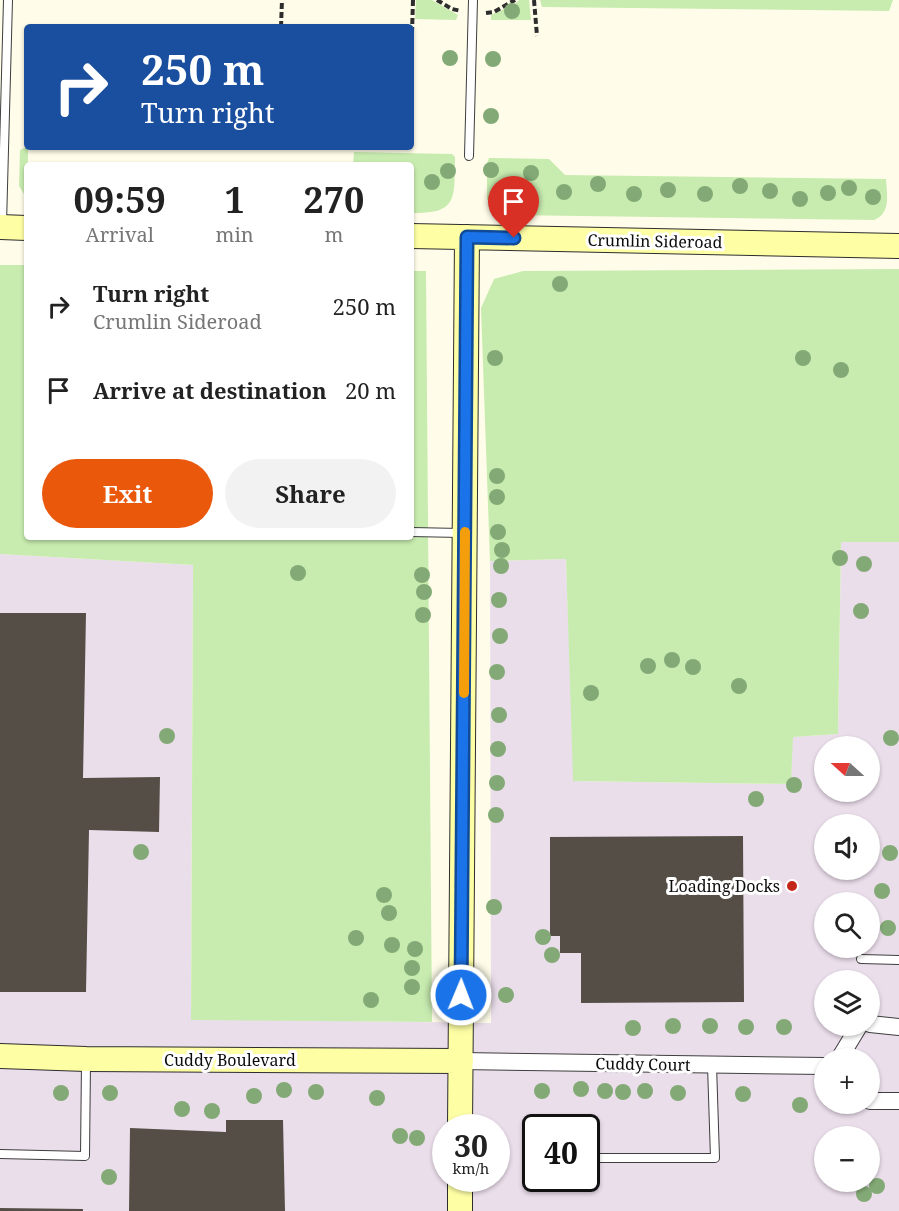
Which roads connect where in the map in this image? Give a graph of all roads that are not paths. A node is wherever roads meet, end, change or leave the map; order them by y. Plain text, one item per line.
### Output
1 (8, 0) edge
2 (473, 0) edge
3 (469, 156) dead end
4 (1, 227) edge
5 (24, 228) edge
6 (414, 236) edge
7 (467, 237) junction
8 (899, 246) edge
9 (414, 532) edge
10 (465, 533) junction
11 (861, 959) dead end
12 (899, 960) edge
13 (880, 1025) edge
14 (899, 1027) edge
15 (0, 1056) edge
16 (86, 1059) junction
17 (461, 1061) junction
18 (712, 1065) junction
19 (814, 1066) edge
20 (880, 1101) edge
21 (899, 1101) edge
22 (460, 1114) edge
23 (0, 1154) edge
24 (600, 1158) edge
25 (460, 1192) edge
26 (460, 1211) edge

1 - 4 lane
2 - 3 lane
4 - 5 street
6 - 7 street, Crumlin Sideroad
7 - 8 street, Crumlin Sideroad
7 - 10 street
9 - 10 lane
10 - 17 street
11 - 12 lane
13 - 14 street
15 - 16 street, Cuddy Boulevard
16 - 17 street, Cuddy Boulevard
16 - 23 lane
17 - 18 street, Cuddy Court
17 - 22 street
18 - 19 street, Cuddy Court
18 - 24 lane
20 - 21 street
25 - 26 street

